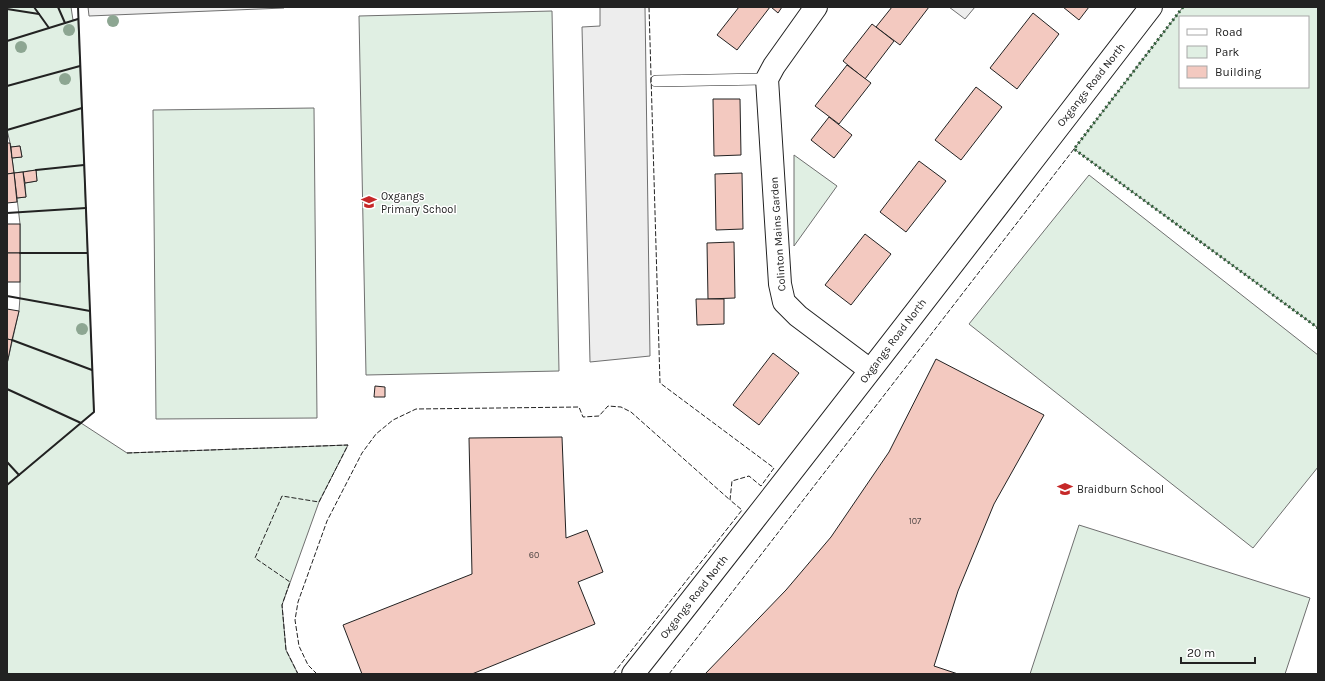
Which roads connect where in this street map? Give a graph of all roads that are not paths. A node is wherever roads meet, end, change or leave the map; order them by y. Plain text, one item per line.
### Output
1 (816, 7) edge
2 (1151, 7) edge
3 (767, 79) junction
4 (656, 81) dead end
5 (870, 370) junction
6 (633, 674) edge

1 - 3 street
2 - 5 street, Oxgangs Road North
3 - 4 lane
3 - 5 street, Colinton Mains Garden
5 - 6 street, Oxgangs Road North

